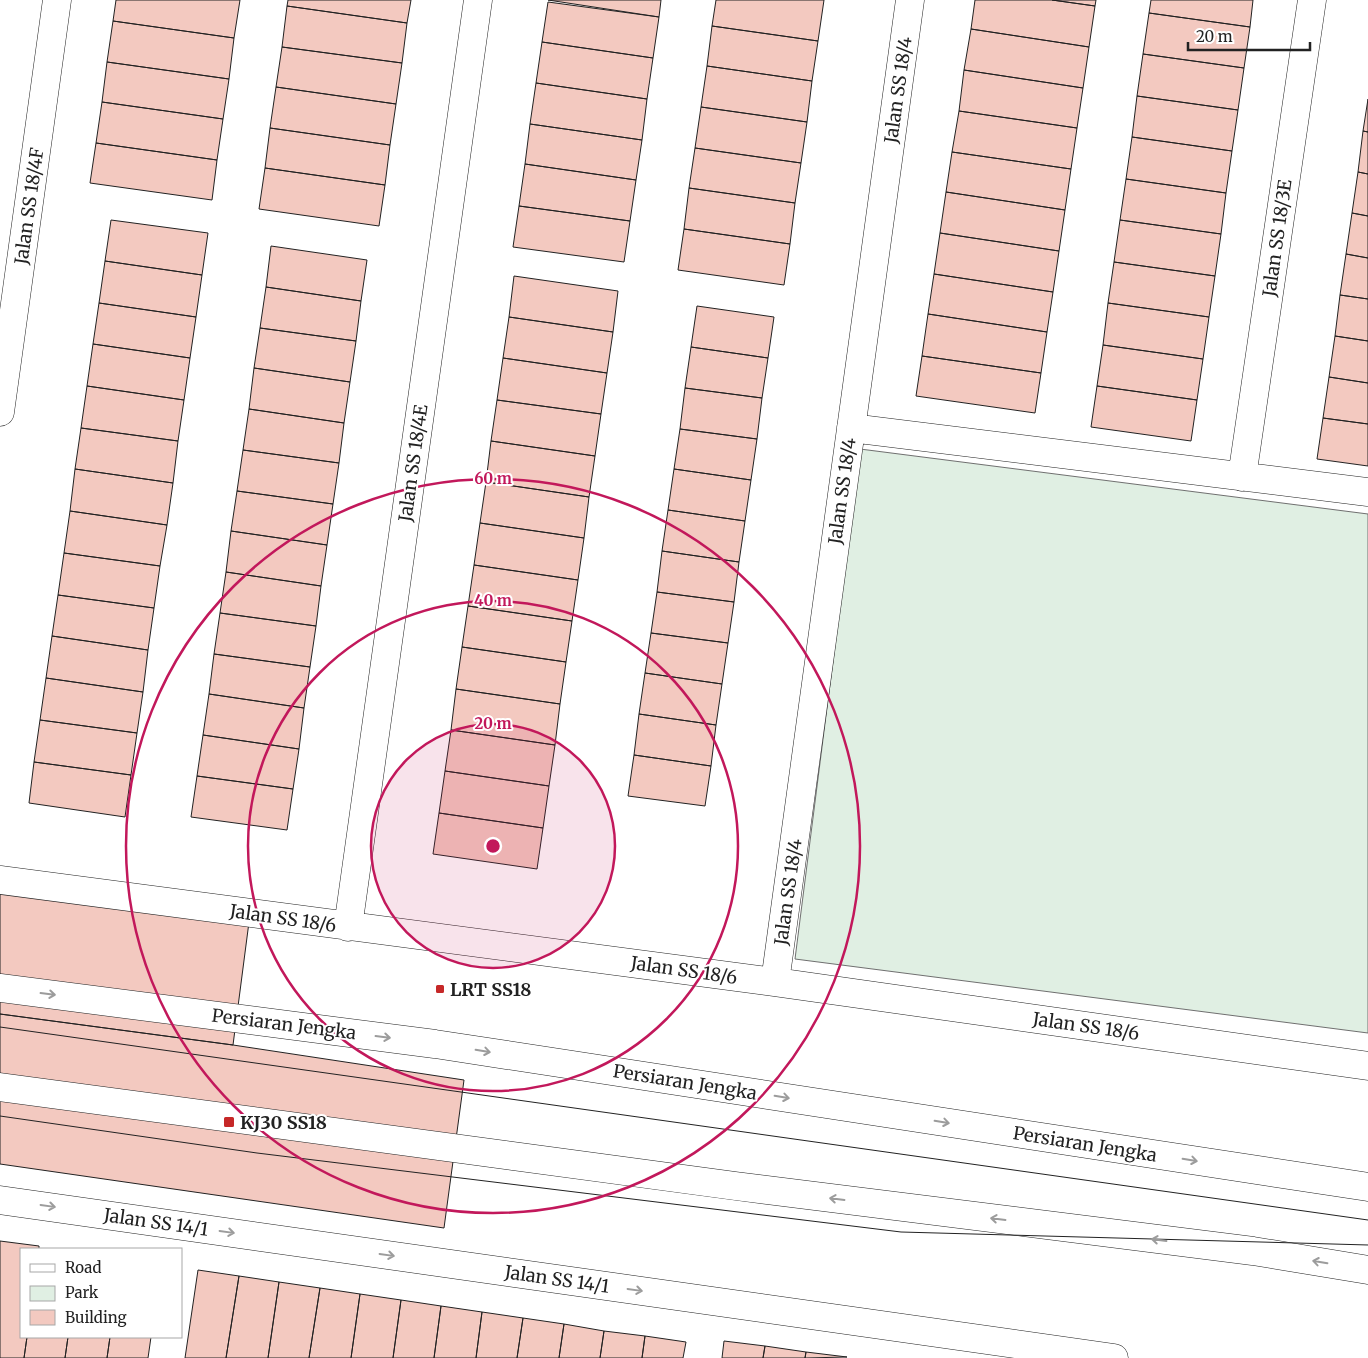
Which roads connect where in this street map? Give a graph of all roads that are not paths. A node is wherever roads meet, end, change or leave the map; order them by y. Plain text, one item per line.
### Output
1 (57, 0) edge
2 (478, 0) edge
3 (910, 0) edge
4 (1312, 0) edge
5 (0, 412) edge
6 (851, 428) junction
7 (1242, 477) junction
8 (1368, 492) edge
9 (0, 880) edge
10 (348, 926) junction
11 (775, 982) junction
12 (0, 988) edge
13 (1368, 1066) edge
14 (0, 1087) edge
15 (1368, 1187) edge
16 (0, 1200) edge
17 (1368, 1270) edge
18 (1114, 1358) edge

1 - 5 street, Jalan SS 18/4F
2 - 10 street, Jalan SS 18/4E
3 - 6 street, Jalan SS 18/4
4 - 7 street, Jalan SS 18/3E
6 - 7 street
6 - 11 street, Jalan SS 18/4
7 - 8 street
9 - 10 street, Jalan SS 18/6
10 - 11 street, Jalan SS 18/6
11 - 13 street, Jalan SS 18/6
12 -> 15 street, Persiaran Jengka
17 -> 14 street
16 -> 18 street, Jalan SS 14/1

